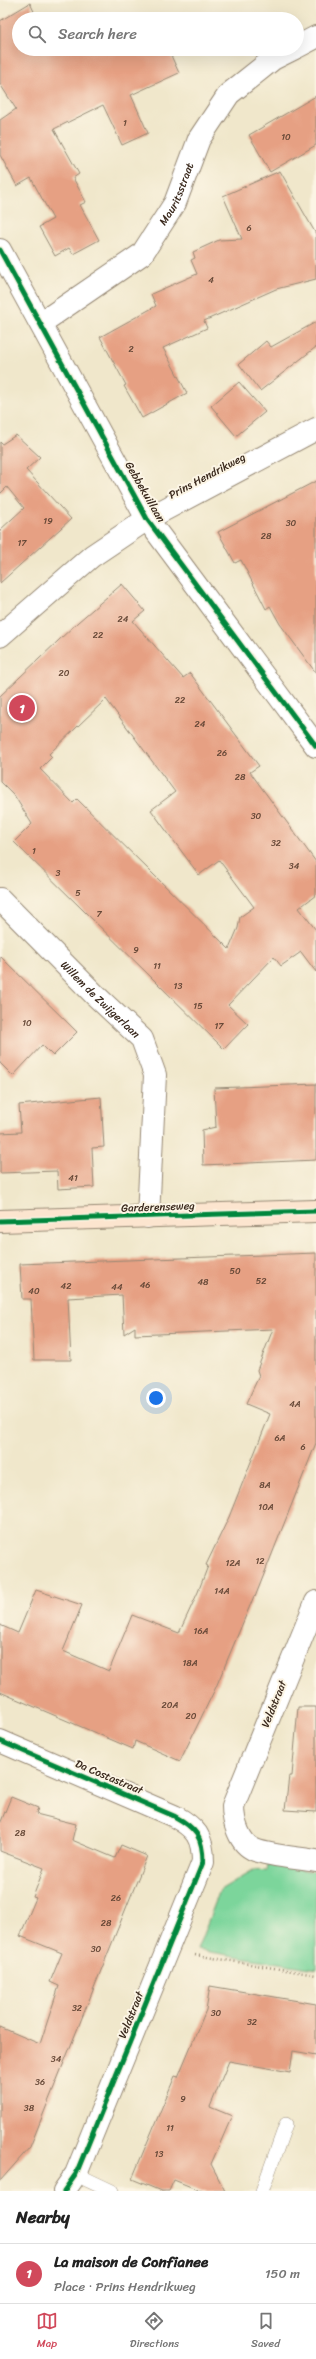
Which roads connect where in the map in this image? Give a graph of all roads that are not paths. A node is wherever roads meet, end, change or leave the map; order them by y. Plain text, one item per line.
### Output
1 (316, 37) edge
2 (304, 43) edge
3 (279, 56) edge
4 (0, 250) edge
5 (41, 323) junction
6 (316, 429) edge
7 (147, 519) junction
8 (0, 636) edge
9 (316, 746) edge
10 (0, 899) edge
11 (316, 1211) edge
12 (148, 1217) junction
13 (0, 1221) edge
14 (316, 1602) edge
15 (0, 1740) edge
16 (202, 1843) joint
17 (316, 1861) edge
18 (286, 2124) dead end
19 (70, 2183) edge
20 (112, 2191) edge
21 (262, 2191) edge

1 - 2 street
3 - 5 street, Mauritsstraat
4 - 5 street, Gebbekuillaan
5 - 7 street, Gebbekuillaan
6 - 7 street, Prins Hendrikweg
7 - 8 street, Prins Hendrikweg
7 - 9 street, Gebbekuillaan
10 - 12 street, Willem de Zwijgerlaan
11 - 12 main road, Garderenseweg
12 - 13 main road, Garderenseweg
14 - 17 street, Veldstraat
15 - 16 street, Da Costastraat
16 - 19 street, Veldstraat
18 - 21 lane
19 - 20 lane

